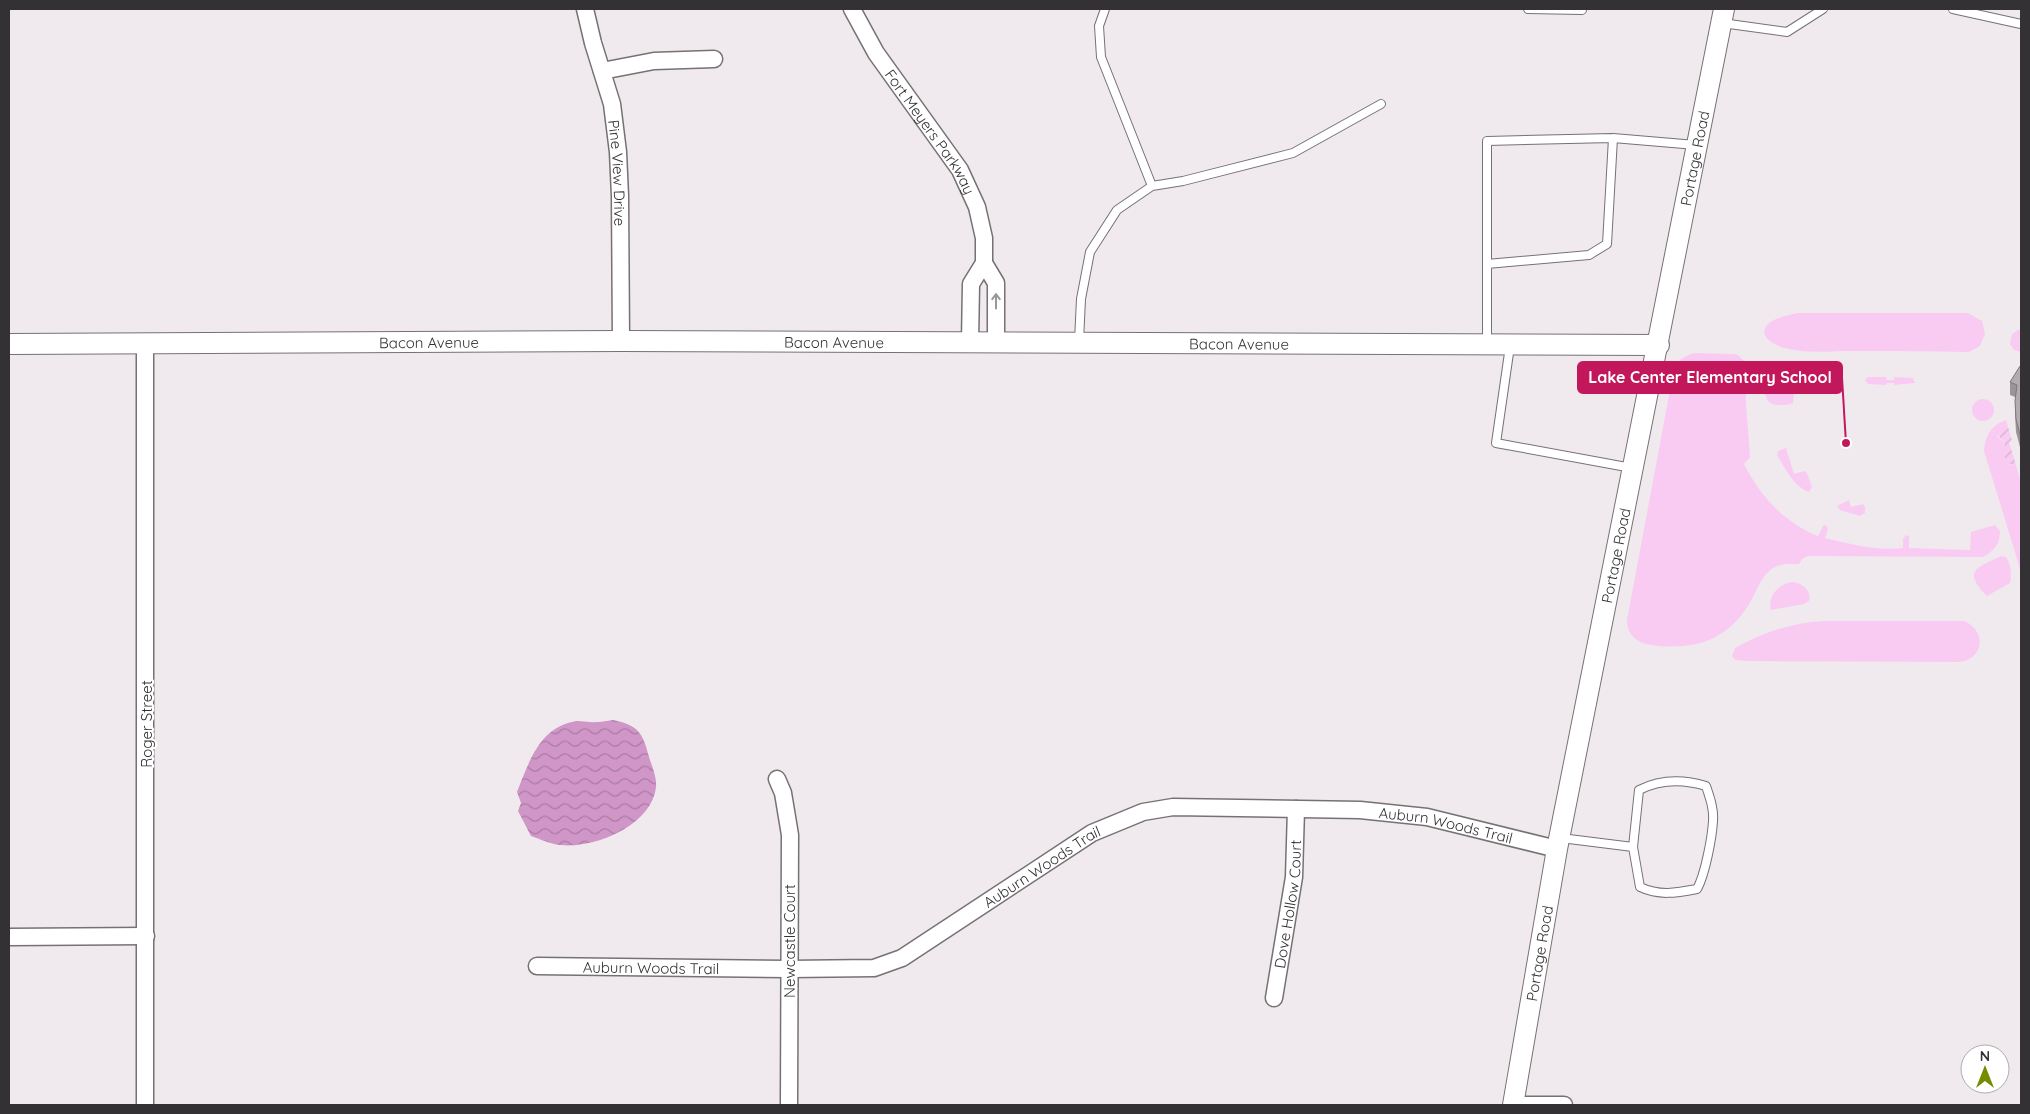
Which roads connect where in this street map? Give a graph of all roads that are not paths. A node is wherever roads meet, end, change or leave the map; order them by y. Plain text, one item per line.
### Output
1 (585, 9) edge
2 (852, 9) edge
3 (1105, 9) edge
4 (1528, 9) edge
5 (1823, 9) edge
6 (1952, 9) edge
7 (1582, 10) dead end
8 (1723, 16) edge
9 (2021, 24) edge
10 (714, 59) dead end
11 (602, 71) junction
12 (1381, 104) dead end
13 (1613, 138) junction
14 (1698, 146) junction
15 (1152, 186) junction
16 (984, 263) junction
17 (1487, 264) junction
18 (621, 341) junction
19 (970, 342) junction
20 (996, 342) junction
21 (1079, 343) junction
22 (9, 344) edge
23 (145, 344) junction
24 (1487, 344) junction
25 (1511, 344) junction
26 (1659, 345) junction
27 (1634, 468) junction
28 (777, 779) dead end
29 (1296, 809) junction
30 (1558, 843) junction
31 (1633, 847) junction
32 (9, 936) edge
33 (146, 936) junction
34 (537, 966) dead end
35 (789, 969) junction
36 (1274, 998) dead end
37 (145, 1105) edge
38 (789, 1105) edge
39 (1513, 1105) edge
40 (1564, 1105) edge

1 - 11 street, Pine View Drive
2 - 16 street, Fort Meyers Parkway
3 - 15 lane
4 - 7 lane
5 - 8 lane
6 - 9 lane
8 - 14 street, Portage Road
10 - 11 street
11 - 18 street, Pine View Drive
12 - 15 lane
13 - 14 lane
13 - 17 lane
13 - 17 lane
14 - 26 street, Portage Road
15 - 21 lane
16 - 19 street
20 -> 16 street, Fort Meyers Parkway
17 - 24 lane
18 - 19 street, Bacon Avenue
18 - 23 street, Bacon Avenue
19 - 20 street, Bacon Avenue
20 - 21 street, Bacon Avenue
21 - 24 street, Bacon Avenue
22 - 23 street, Bacon Avenue
23 - 33 street, Roger Street
24 - 25 street, Bacon Avenue
25 - 26 street, Bacon Avenue
25 - 27 lane
26 - 27 street, Portage Road
27 - 30 street, Portage Road
28 - 35 street, Newcastle Court
29 - 30 street, Auburn Woods Trail
29 - 35 street, Auburn Woods Trail
29 - 36 street, Dove Hollow Court
30 - 31 lane
30 - 39 street, Portage Road
31 - 31 lane
32 - 33 street
33 - 37 street, Roger Street
34 - 35 street, Auburn Woods Trail
35 - 38 street, Newcastle Court
39 - 40 street

